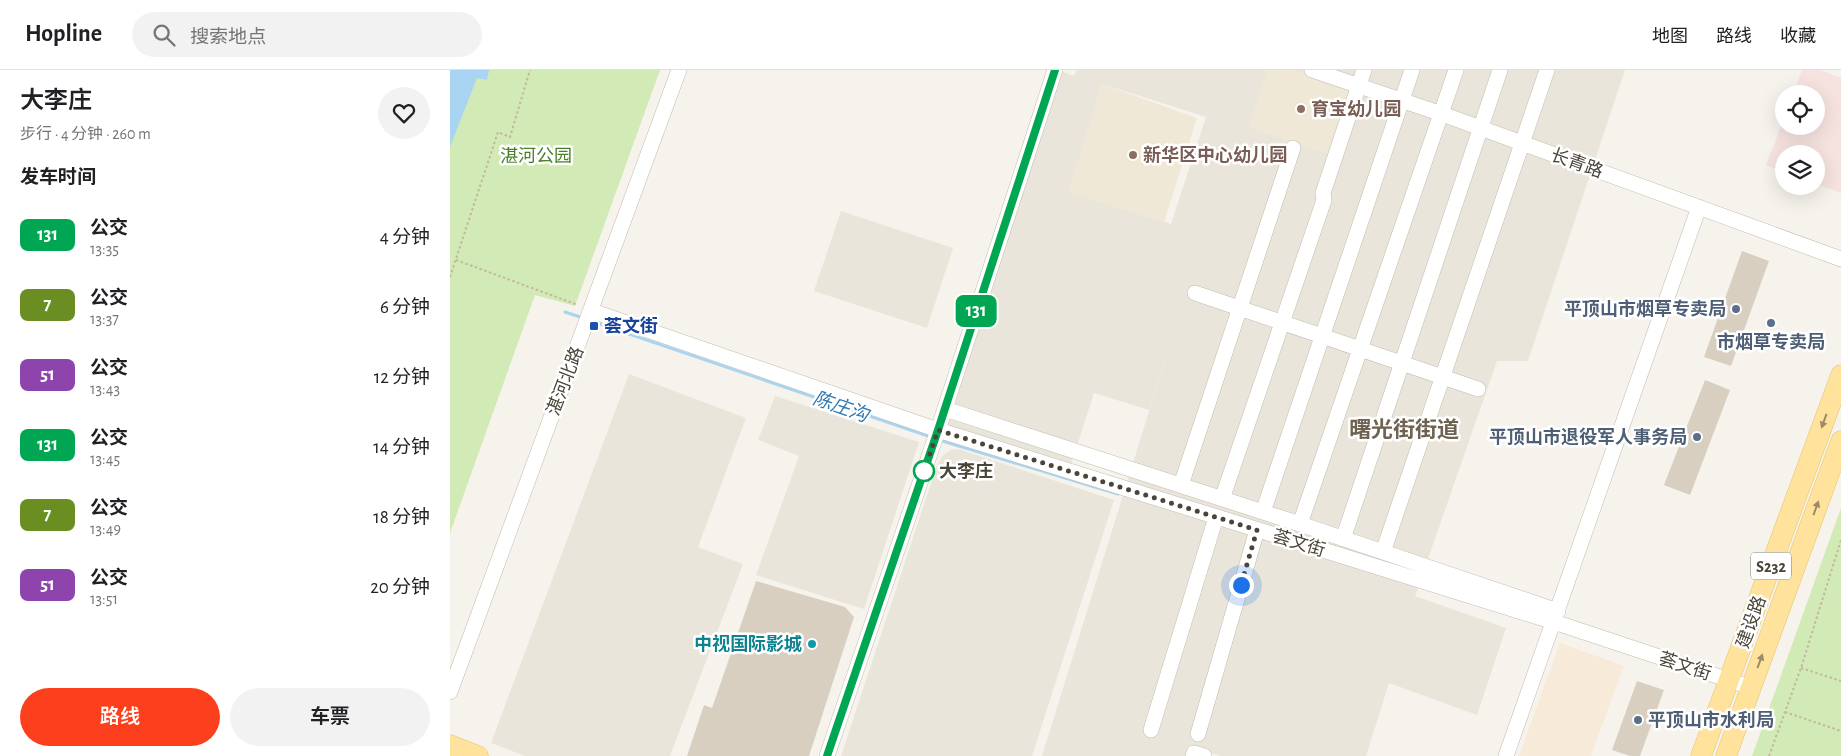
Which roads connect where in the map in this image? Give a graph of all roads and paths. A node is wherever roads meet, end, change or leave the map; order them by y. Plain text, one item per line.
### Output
1 (530, 70) edge
2 (679, 70) edge
3 (1055, 70) edge
4 (1314, 70) edge
5 (1364, 70) edge
6 (1412, 70) edge
7 (1456, 70) edge
8 (1500, 70) edge
9 (1547, 70) edge
10 (1359, 86) junction
11 (1402, 101) junction
12 (1442, 114) junction
13 (1482, 128) junction
14 (1524, 143) junction
15 (1293, 148) dead end
16 (1700, 207) junction
17 (1841, 259) edge
18 (456, 260) junction
19 (450, 277) edge
20 (1195, 294) dead end
21 (1240, 309) junction
22 (589, 318) junction
23 (1281, 322) junction
24 (1323, 337) junction
25 (1360, 350) junction
26 (1402, 364) junction
27 (1841, 375) edge
28 (1443, 378) junction
29 (1478, 390) dead end
30 (944, 409) junction
31 (935, 437) junction
32 (1841, 441) edge
33 (1181, 486) junction
34 (1222, 499) junction
35 (1263, 512) junction
36 (1216, 517) junction
37 (1300, 524) junction
38 (1257, 530) junction
39 (1343, 539) junction
40 (1841, 540) edge
41 (1383, 552) junction
42 (1556, 617) junction
43 (1801, 668) junction
44 (1729, 681) junction
45 (1841, 681) edge
46 (1750, 688) junction
47 (450, 692) edge
48 (1785, 712) junction
49 (1151, 730) dead end
50 (1841, 731) edge
51 (1198, 734) dead end
52 (450, 745) edge
53 (478, 756) edge
54 (827, 756) edge
55 (1193, 756) edge
56 (1204, 756) edge
57 (1506, 756) edge
58 (1702, 756) edge
59 (1726, 756) edge
60 (1769, 756) edge

1 - 18 path
2 - 22 street, 湛河北路
3 - 30 street
4 - 10 street, 长青路
5 - 10 street
6 - 11 street
7 - 12 street
8 - 13 street
9 - 14 street
10 - 11 street, 长青路
10 - 23 street
11 - 12 street, 长青路
11 - 24 street
12 - 13 street, 长青路
12 - 25 street
13 - 14 street, 长青路
13 - 26 street
14 - 16 street, 长青路
14 - 28 street
15 - 21 street
16 - 17 street, 长青路
16 - 42 street
18 - 19 path
18 - 22 path
20 - 21 street
21 - 23 street
21 - 33 street
22 - 31 street, 荟文街
22 - 47 street, 湛河北路
23 - 24 street
23 - 34 street
24 - 25 street
24 - 35 street
25 - 26 street
25 - 37 street
26 - 28 street
26 - 39 street
27 -> 44 main road, 建设路 / S232
28 - 29 street
28 - 41 street
30 - 31 street
30 - 33 street
31 - 36 street, 荟文街
31 - 54 street
46 -> 32 main road, 建设路 / S232
33 - 34 street
34 - 35 street
35 - 37 street
36 - 38 street, 荟文街
36 - 49 street
37 - 39 street
38 - 42 street, 荟文街
38 - 51 street
39 - 41 street
40 - 43 path
41 - 42 street
42 - 44 street, 荟文街
42 - 57 street
43 - 45 path
43 - 48 path
44 - 46 street, 荟文街
44 - 58 main road, 建设路 / S232
46 - 59 main road, 建设路 / S232
48 - 50 path
48 - 60 path
52 - 53 main road
55 - 56 street

